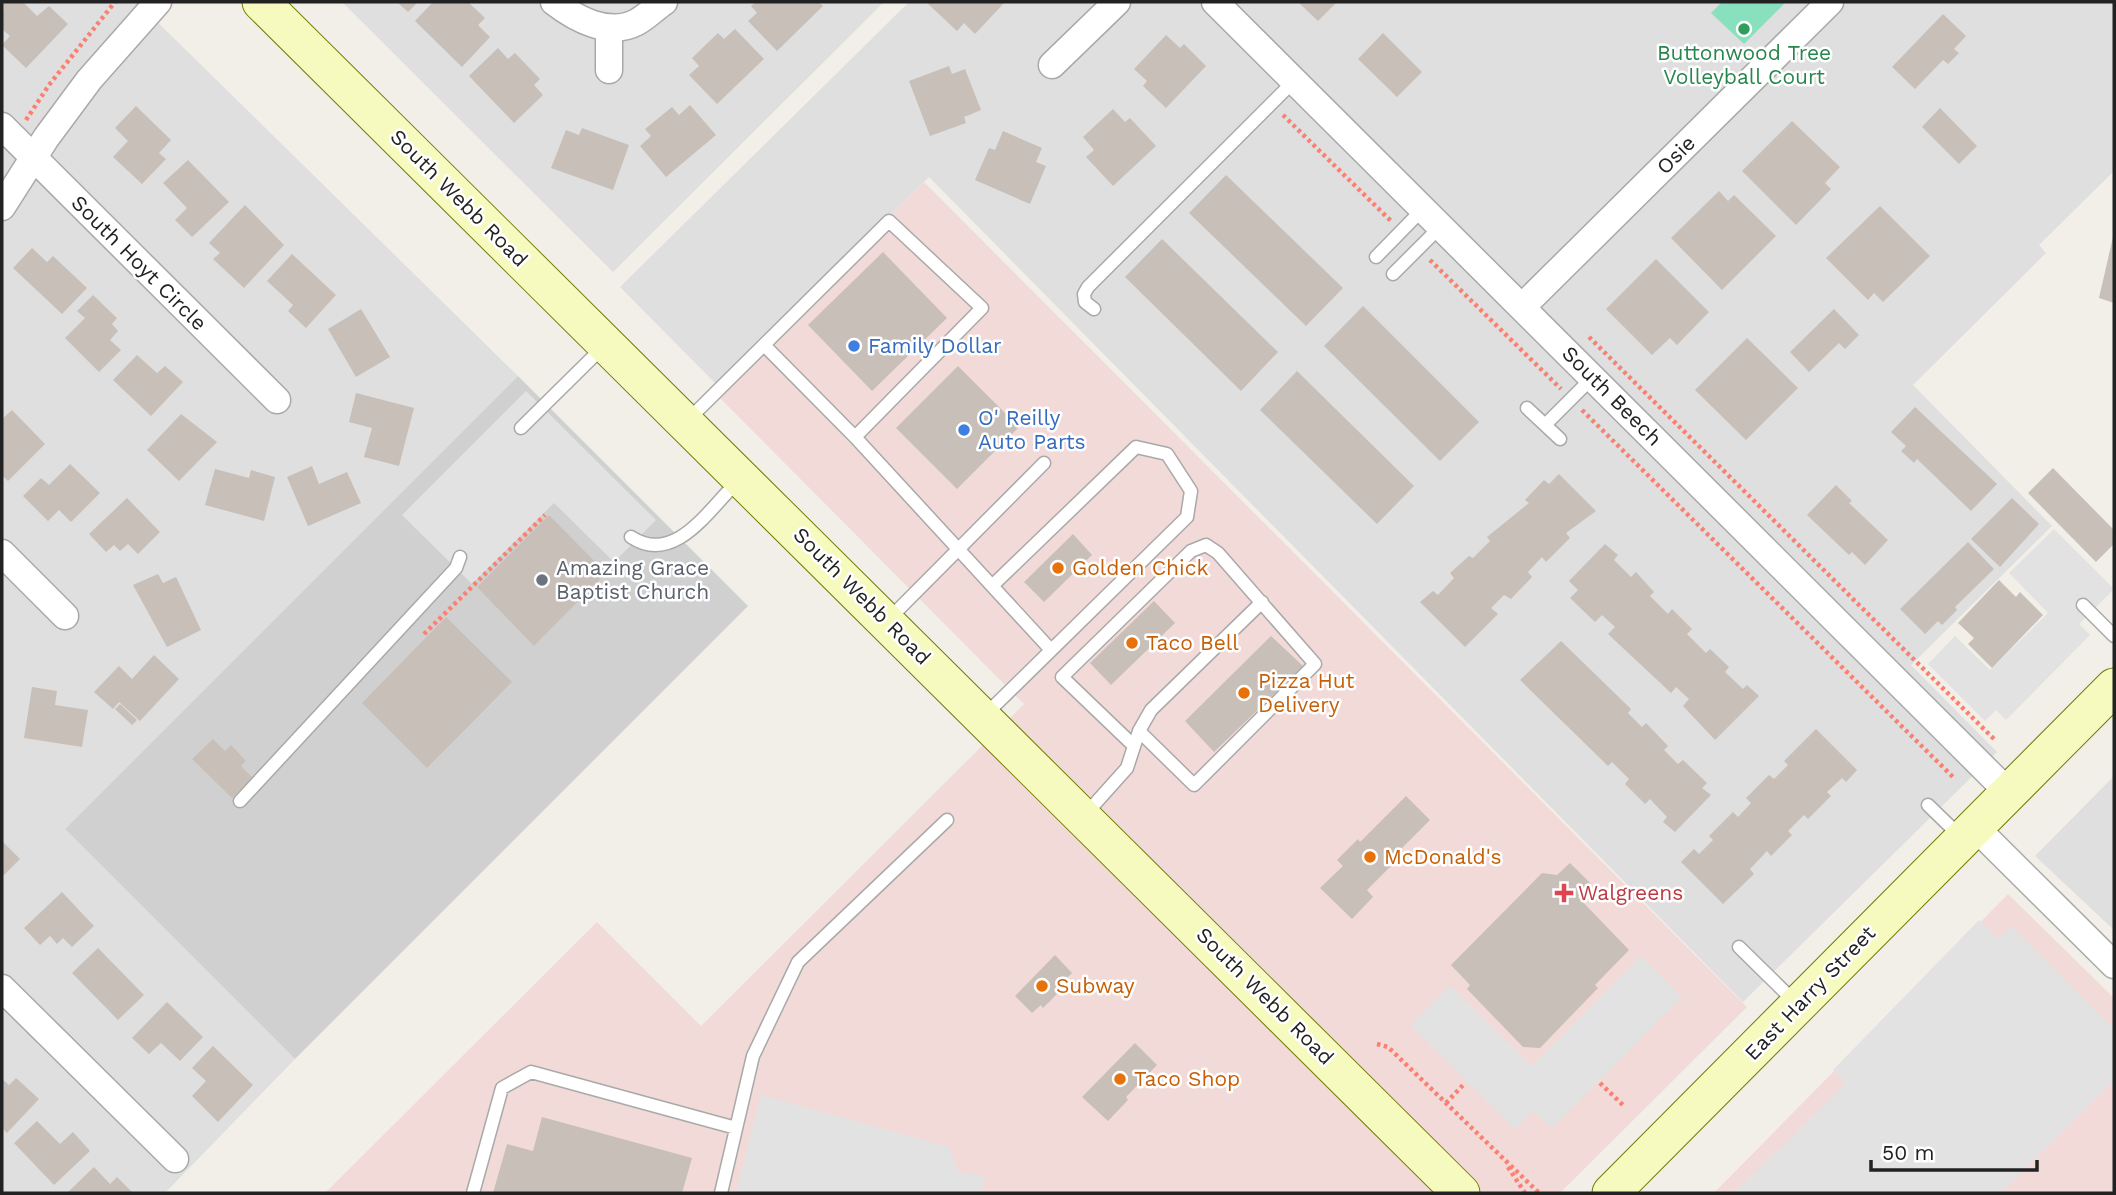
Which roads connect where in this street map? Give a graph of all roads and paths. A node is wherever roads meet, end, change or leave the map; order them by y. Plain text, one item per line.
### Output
1 (115, 2) edge
2 (158, 2) edge
3 (261, 2) edge
4 (554, 2) edge
5 (664, 2) edge
6 (1117, 2) edge
7 (1215, 2) edge
8 (1830, 2) edge
9 (609, 28) junction
10 (1052, 65) dead end
11 (609, 69) dead end
12 (1293, 82) junction
13 (1282, 113) dead end
14 (8, 132) edge
15 (34, 158) junction
16 (2, 207) edge
17 (1431, 219) junction
18 (1402, 231) junction
19 (1419, 248) junction
20 (1376, 257) dead end
21 (1393, 274) dead end
22 (1522, 307) junction
23 (1094, 309) dead end
24 (1588, 336) dead end
25 (607, 344) junction
26 (764, 345) junction
27 (1593, 377) junction
28 (1571, 399) junction
29 (277, 400) dead end
30 (1527, 408) dead end
31 (686, 422) junction
32 (1545, 425) junction
33 (521, 428) dead end
34 (855, 437) junction
35 (1560, 439) dead end
36 (1044, 463) dead end
37 (741, 477) junction
38 (545, 515) dead end
39 (631, 537) dead end
40 (958, 550) junction
41 (2, 553) edge
42 (460, 557) dead end
43 (992, 586) junction
44 (1262, 602) junction
45 (2083, 605) dead end
46 (65, 616) dead end
47 (887, 621) junction
48 (424, 634) dead end
49 (2114, 636) edge
50 (1051, 650) junction
51 (2114, 687) edge
52 (983, 717) junction
53 (1139, 731) junction
54 (1995, 740) dead end
55 (1134, 746) junction
56 (1955, 779) dead end
57 (2008, 792) junction
58 (240, 801) dead end
59 (1928, 805) dead end
60 (1084, 816) junction
61 (947, 820) dead end
62 (1968, 832) junction
63 (1738, 947) dead end
64 (2114, 965) edge
65 (2, 988) edge
66 (1798, 1005) junction
67 (1377, 1044) dead end
68 (1600, 1083) dead end
69 (1464, 1084) dead end
70 (1446, 1103) junction
71 (1625, 1107) dead end
72 (736, 1128) junction
73 (175, 1159) dead end
74 (1506, 1164) junction
75 (1626, 1185) edge
76 (473, 1193) edge
77 (721, 1193) edge
78 (1461, 1193) edge
79 (1524, 1193) edge
80 (1539, 1193) edge

1 - 14 path
2 - 15 street
3 - 25 main road, South Webb Road
4 - 9 street
5 - 9 street
6 - 10 street
7 - 12 street, South Beech
8 - 22 street, Osie
9 - 11 street
12 - 17 street, South Beech
12 - 23 lane
13 - 18 path
14 - 15 street, South Hoyt Circle
15 - 16 street
15 - 29 street, South Hoyt Circle
17 - 18 lane
17 - 19 lane
17 - 22 street, South Beech
18 - 20 lane
19 - 21 lane
19 - 28 path
22 - 27 street, South Beech
24 - 54 path
25 - 31 main road, South Webb Road
25 - 33 lane
26 - 31 lane
26 - 34 lane
26 - 34 lane
27 - 28 lane
27 - 57 street, South Beech
28 - 32 lane
28 - 56 path
30 - 32 lane
31 - 37 main road, South Webb Road
32 - 35 lane
34 - 40 lane
36 - 40 lane
37 - 39 lane
37 - 47 main road, South Webb Road
38 - 48 path
40 - 43 lane
40 - 47 lane
41 - 46 street
42 - 58 lane
43 - 50 lane
43 - 50 lane
44 - 53 lane
44 - 53 lane
44 - 55 lane
45 - 49 lane
47 - 52 main road, South Webb Road
50 - 52 lane
51 - 57 main road, East Harry Street
52 - 60 main road, South Webb Road
53 - 55 lane
55 - 60 lane
57 - 62 main road, East Harry Street
59 - 62 lane
60 - 78 main road, South Webb Road
61 - 72 lane
62 - 64 street
62 - 66 main road, East Harry Street
63 - 66 lane
65 - 73 street
66 - 75 main road, East Harry Street
67 - 70 path
68 - 71 path
69 - 70 path
70 - 74 path
72 - 76 lane
72 - 77 lane
74 - 79 path
74 - 80 path

